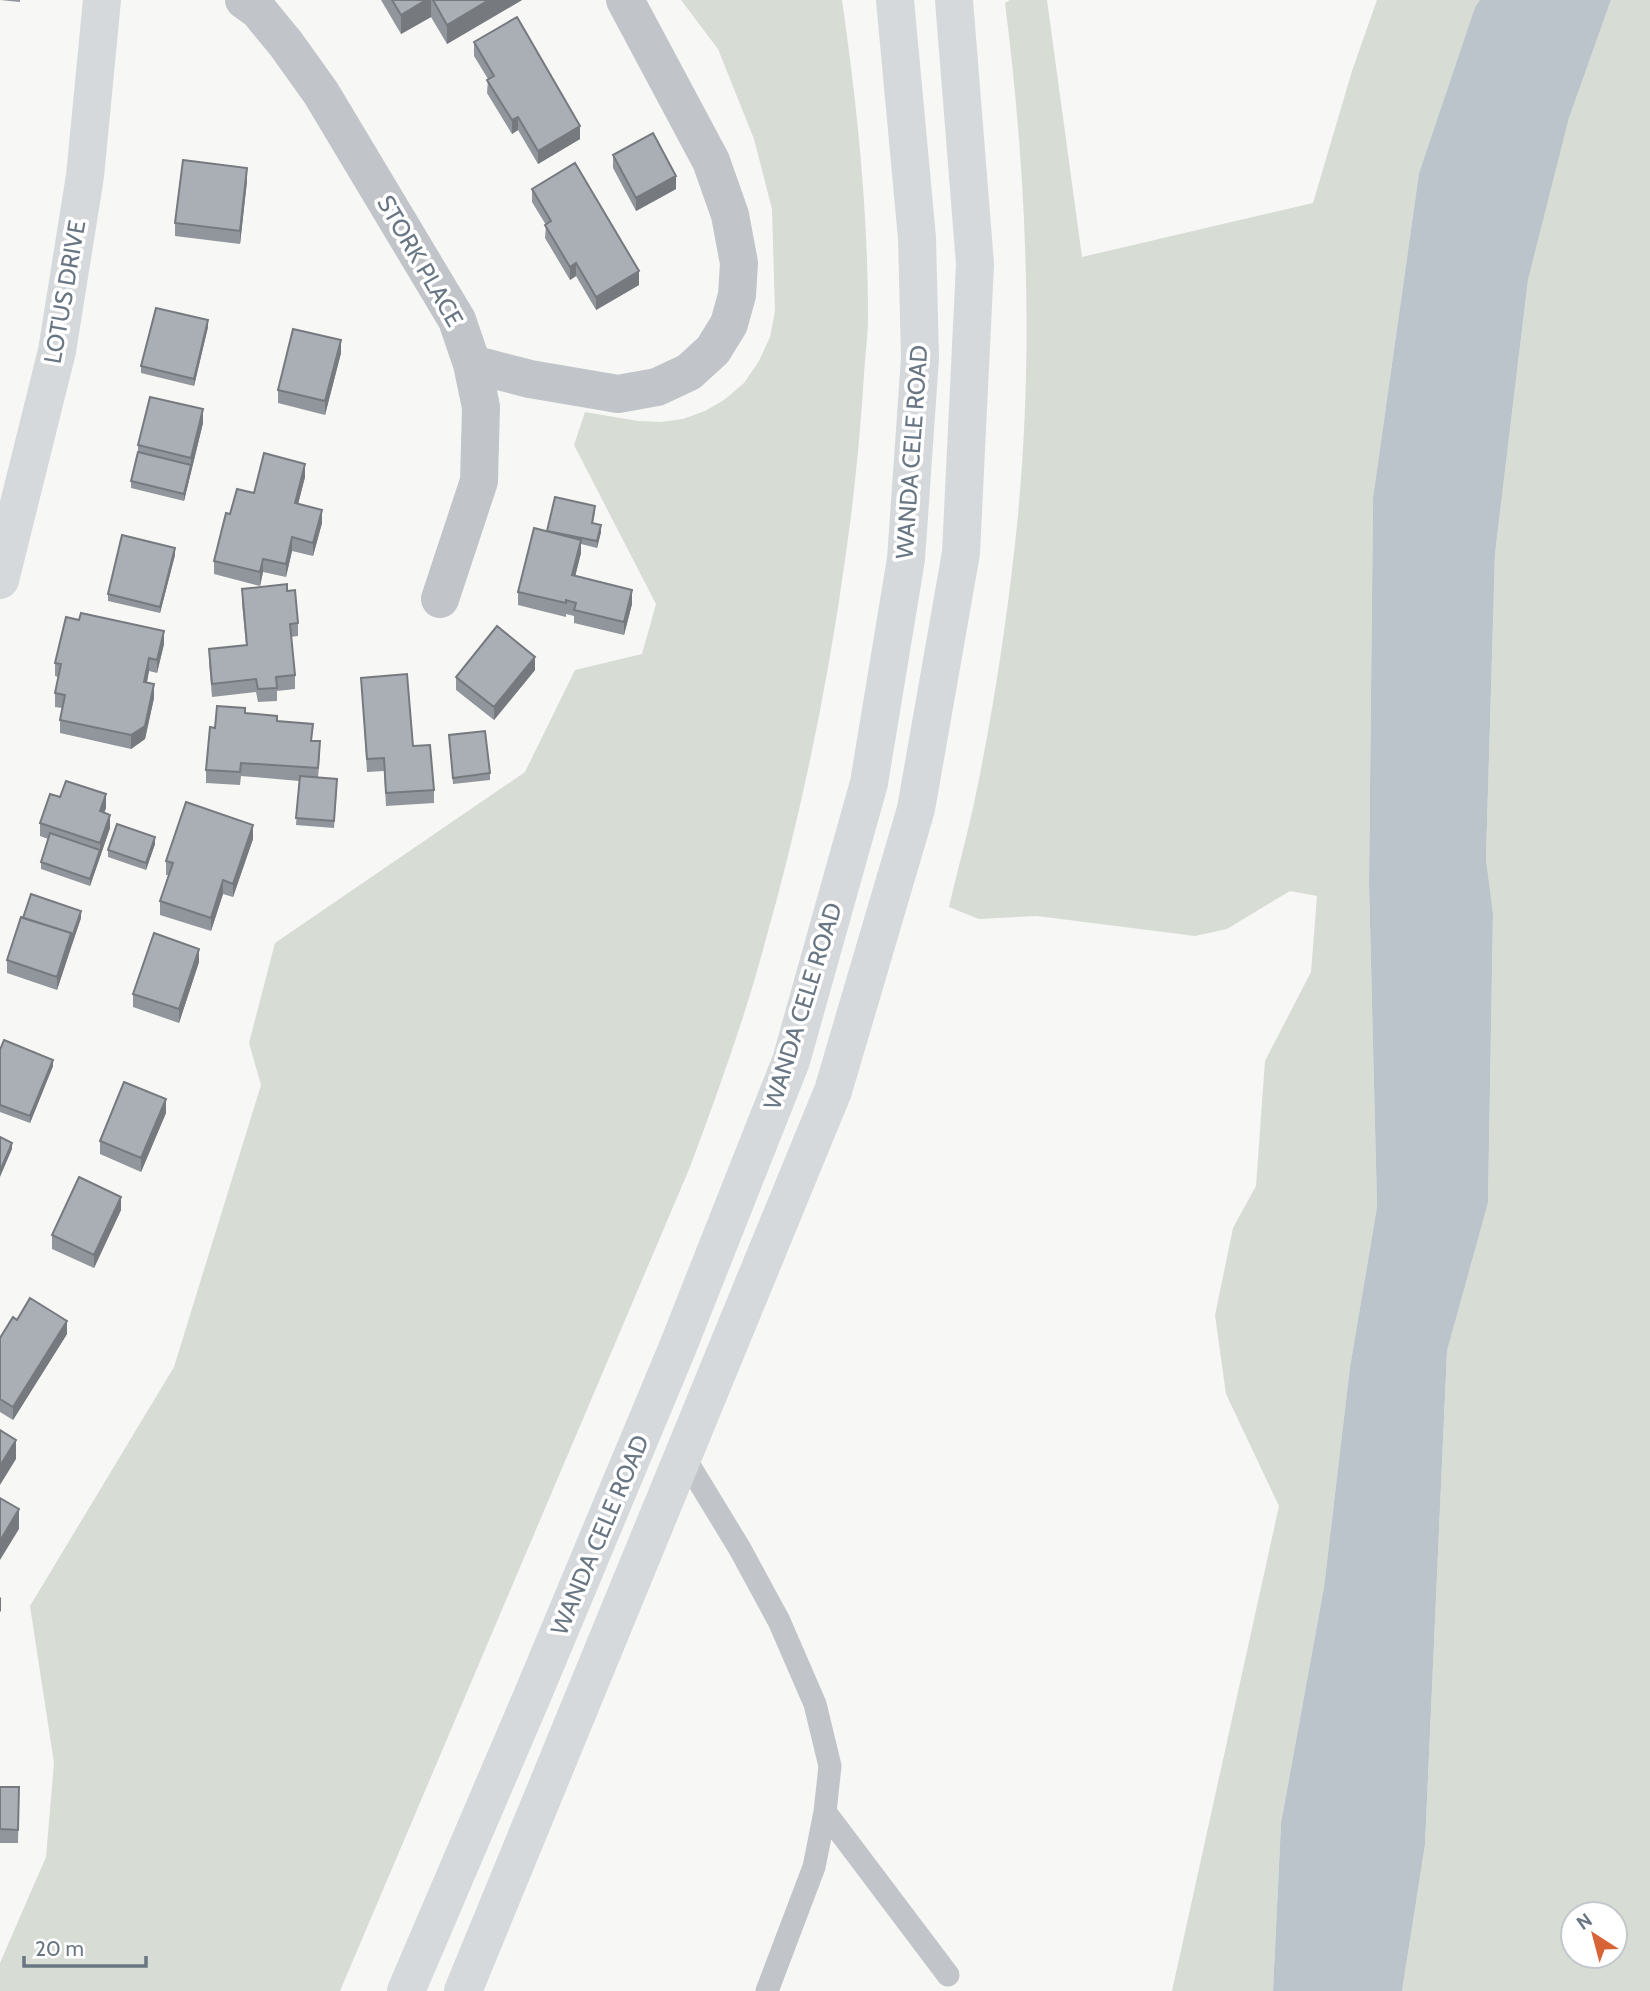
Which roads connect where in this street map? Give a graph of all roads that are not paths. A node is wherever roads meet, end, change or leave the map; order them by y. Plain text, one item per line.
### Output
1 (102, 0) edge
2 (244, 0) edge
3 (625, 0) edge
4 (895, 0) edge
5 (954, 0) edge
6 (472, 365) junction
7 (0, 580) edge
8 (440, 599) dead end
9 (684, 1457) junction
10 (825, 1812) junction
11 (948, 1975) dead end
12 (406, 1991) edge
13 (463, 1991) edge
14 (767, 1991) edge

1 - 7 street, LOTUS DRIVE
2 - 6 street, STORK PLACE
3 - 6 street
4 - 12 street, WANDA CELE ROAD
5 - 9 street, WANDA CELE ROAD
6 - 8 street, STORK PLACE
9 - 10 lane
9 - 13 street, WANDA CELE ROAD
10 - 11 lane
10 - 14 lane

